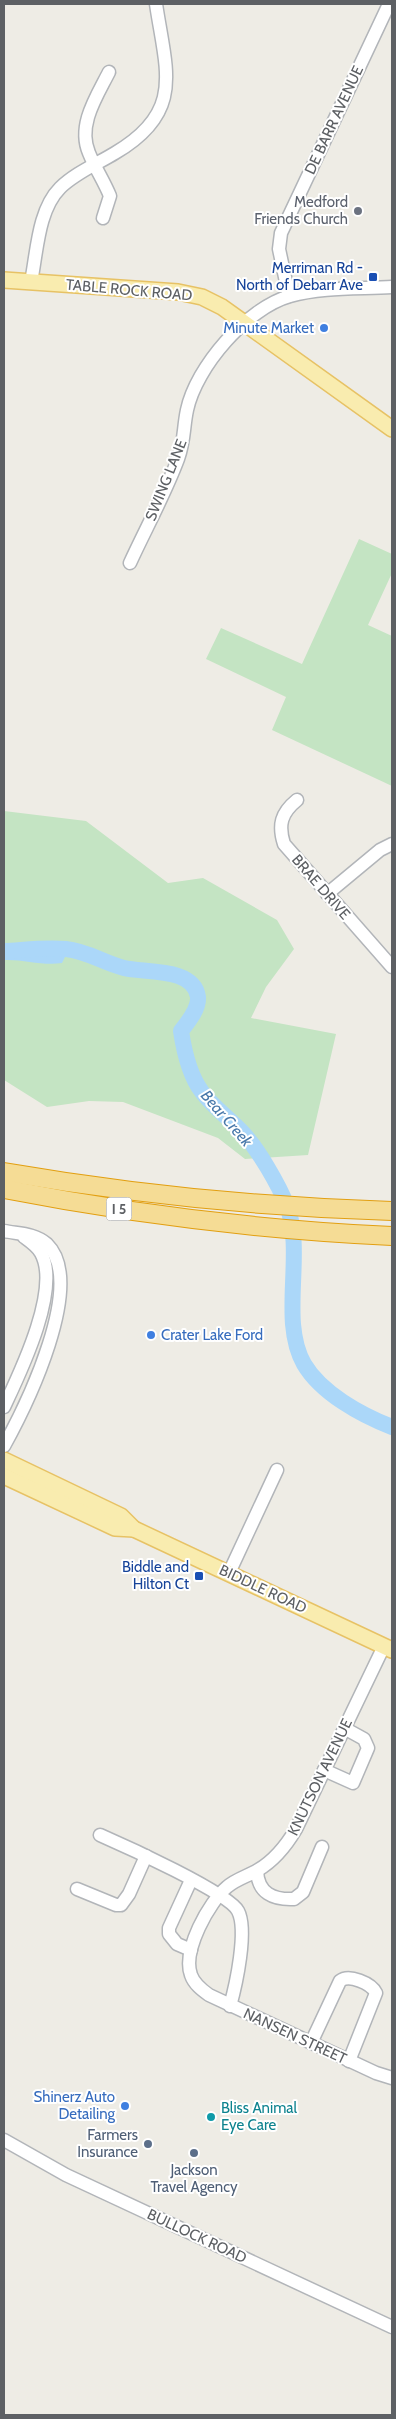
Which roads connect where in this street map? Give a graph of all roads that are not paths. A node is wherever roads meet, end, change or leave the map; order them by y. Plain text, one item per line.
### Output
1 (156, 4) edge
2 (389, 4) edge
3 (109, 72) dead end
4 (95, 165) junction
5 (103, 218) dead end
6 (4, 280) edge
7 (31, 282) junction
8 (392, 287) edge
9 (289, 296) junction
10 (245, 322) junction
11 (392, 429) edge
12 (130, 563) dead end
13 (297, 800) dead end
14 (392, 844) edge
15 (327, 894) junction
16 (392, 967) edge
17 (7, 1172) edge
18 (4, 1189) edge
19 (392, 1211) edge
20 (4, 1231) edge
21 (18, 1233) junction
22 (392, 1236) edge
23 (4, 1407) edge
24 (4, 1446) edge
25 (4, 1460) edge
26 (277, 1470) dead end
27 (4, 1476) edge
28 (134, 1529) junction
29 (229, 1573) junction
30 (388, 1648) edge
31 (344, 1728) junction
32 (324, 1770) junction
33 (100, 1835) dead end
34 (322, 1846) dead end
35 (146, 1856) junction
36 (257, 1871) junction
37 (192, 1880) junction
38 (77, 1889) dead end
39 (219, 1895) junction
40 (191, 1950) junction
41 (201, 1989) joint
42 (230, 2006) junction
43 (311, 2043) junction
44 (348, 2061) junction
45 (392, 2078) edge
46 (4, 2140) edge
47 (392, 2327) edge

1 - 4 street
2 - 9 street, DE BARR AVENUE
3 - 4 street
4 - 5 street
4 - 7 street
6 - 7 main road, TABLE ROCK ROAD
7 - 10 main road, TABLE ROCK ROAD
8 - 9 street, SWING LANE
9 - 10 street, SWING LANE
10 - 11 main road, TABLE ROCK ROAD
10 - 12 street, SWING LANE
13 - 15 street, BRAE DRIVE
14 - 15 street
15 - 16 street, BRAE DRIVE
17 - 19 highway, I 5
18 - 22 highway, I 5
20 - 21 street
21 - 23 street
21 - 24 street
25 - 28 main road, BIDDLE ROAD
26 - 29 street
27 - 28 main road, BIDDLE ROAD
28 - 29 main road, BIDDLE ROAD
29 - 30 main road, BIDDLE ROAD
30 - 31 street, KNUTSON AVENUE
31 - 32 street, KNUTSON AVENUE
31 - 32 street
32 - 36 street, KNUTSON AVENUE
33 - 35 street
34 - 36 street
35 - 37 street
35 - 38 street
36 - 39 street, KNUTSON AVENUE
37 - 39 street
37 - 40 street
39 - 40 street, KNUTSON AVENUE
39 - 42 street
40 - 41 street, KNUTSON AVENUE
41 - 42 street, NANSEN STREET
42 - 43 street, NANSEN STREET
43 - 44 street, NANSEN STREET
43 - 44 street
44 - 45 street, NANSEN STREET
46 - 47 street, BULLOCK ROAD

